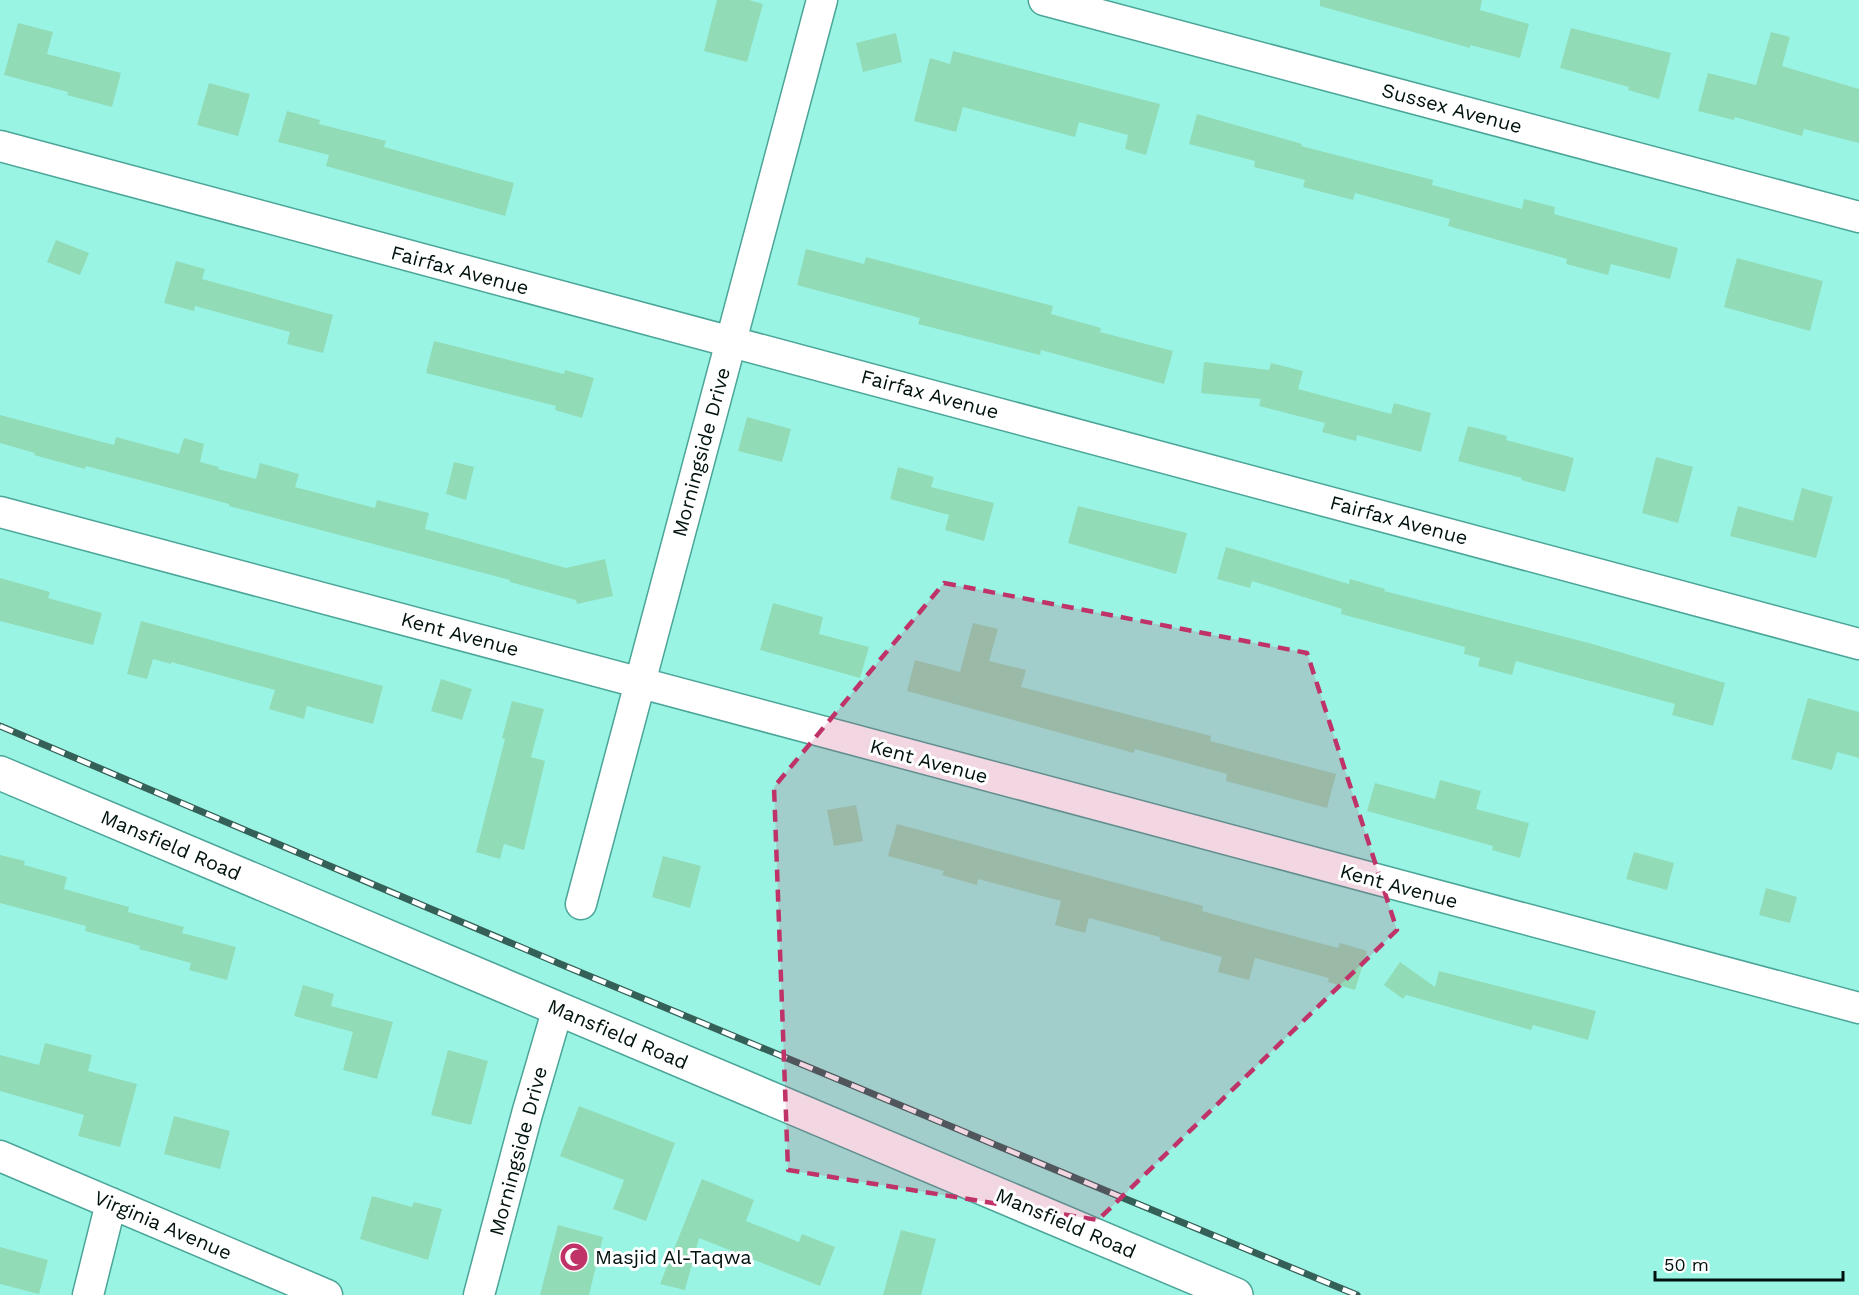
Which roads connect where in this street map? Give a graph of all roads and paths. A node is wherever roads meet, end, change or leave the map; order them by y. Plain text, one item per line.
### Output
1 (822, 0) edge
2 (1044, 0) edge
3 (0, 146) edge
4 (1859, 217) edge
5 (731, 340) junction
6 (0, 512) edge
7 (1859, 644) edge
8 (639, 684) junction
9 (0, 773) edge
10 (581, 904) dead end
11 (558, 1008) junction
12 (1859, 1008) edge
13 (0, 1156) edge
14 (111, 1203) junction
15 (88, 1295) edge
16 (327, 1295) edge
17 (479, 1295) edge
18 (1236, 1295) edge

1 - 5 street, Morningside Drive
2 - 4 street, Sussex Avenue
3 - 5 street, Fairfax Avenue
5 - 7 street, Fairfax Avenue
5 - 8 street, Morningside Drive
6 - 8 street, Kent Avenue
8 - 10 street, Morningside Drive
8 - 12 street, Kent Avenue
9 - 11 main road, Mansfield Road
11 - 17 street, Morningside Drive
11 - 18 main road, Mansfield Road
13 - 14 street, Virginia Avenue
14 - 15 street
14 - 16 street, Virginia Avenue

